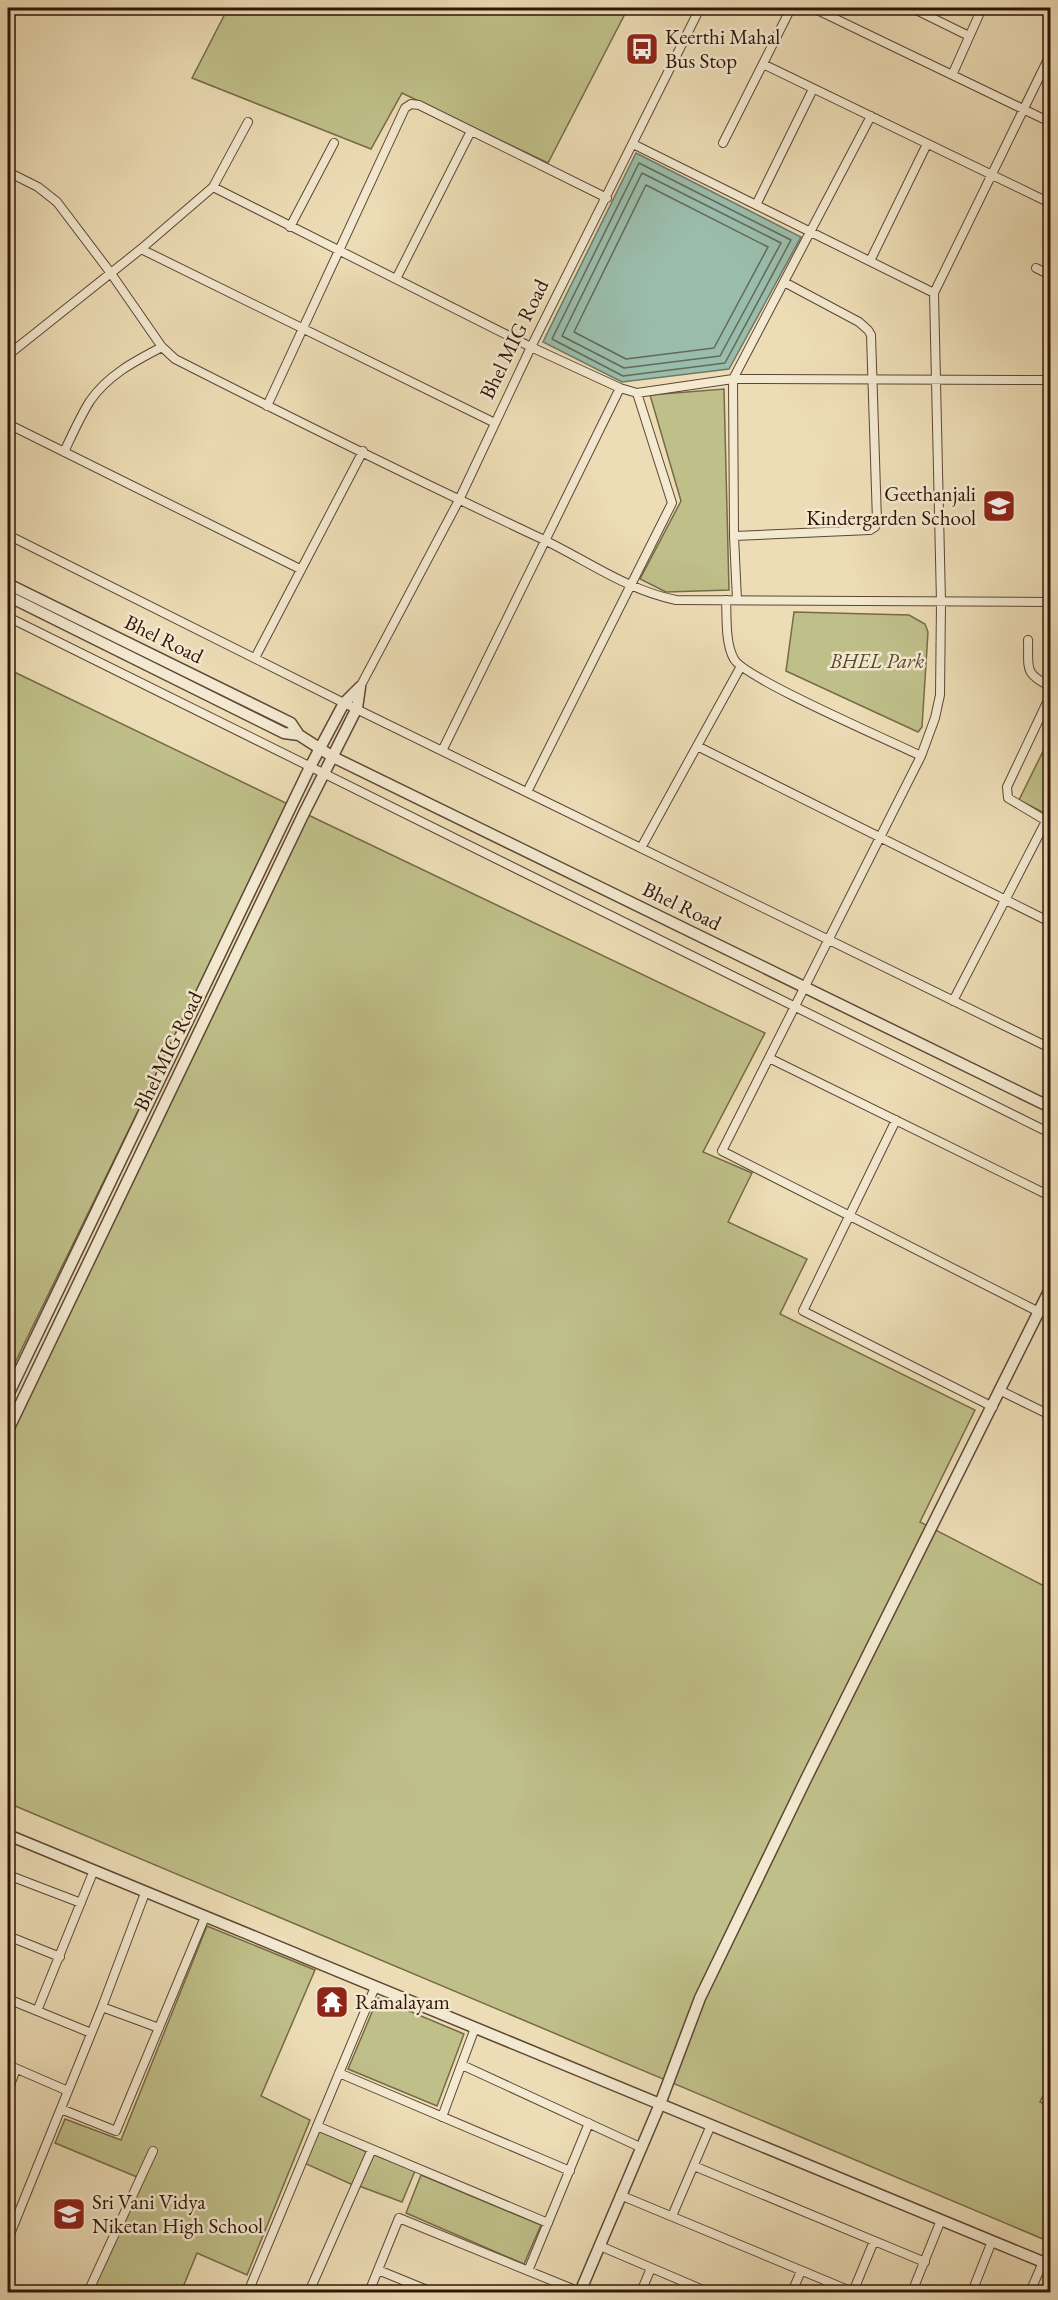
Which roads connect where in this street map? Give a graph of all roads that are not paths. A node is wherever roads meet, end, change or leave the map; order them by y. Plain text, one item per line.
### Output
1 (700, 8) edge
2 (790, 8) edge
3 (912, 8) edge
4 (982, 8) edge
5 (818, 9) edge
6 (969, 36) junction
7 (1050, 55) edge
8 (763, 64) junction
9 (953, 73) junction
10 (813, 89) junction
11 (1024, 110) junction
12 (871, 116) junction
13 (248, 122) dead end
14 (1050, 122) edge
15 (471, 131) junction
16 (334, 143) dead end
17 (723, 143) dead end
18 (633, 144) junction
19 (927, 144) junction
20 (8, 172) edge
21 (993, 176) junction
22 (213, 187) junction
23 (607, 198) junction
24 (1050, 203) edge
25 (756, 205) junction
26 (290, 226) junction
27 (811, 232) junction
28 (141, 249) junction
29 (339, 251) junction
30 (870, 261) junction
31 (1036, 268) dead end
32 (110, 272) junction
33 (1050, 275) edge
34 (396, 279) junction
35 (784, 282) junction
36 (934, 293) junction
37 (303, 330) junction
38 (162, 347) junction
39 (531, 347) junction
40 (8, 355) edge
41 (732, 379) junction
42 (872, 380) junction
43 (936, 380) junction
44 (1050, 380) edge
45 (620, 388) junction
46 (637, 393) junction
47 (267, 405) junction
48 (495, 423) junction
49 (8, 424) edge
50 (363, 451) junction
51 (64, 452) junction
52 (459, 500) junction
53 (8, 535) edge
54 (734, 536) junction
55 (546, 541) junction
56 (300, 569) junction
57 (8, 584) edge
58 (630, 586) junction
59 (8, 596) edge
60 (726, 600) junction
61 (737, 600) junction
62 (941, 602) junction
63 (1050, 602) edge
64 (8, 617) edge
65 (1028, 640) dead end
66 (255, 658) junction
67 (741, 668) junction
68 (1050, 686) edge
69 (360, 687) junction
70 (1050, 696) edge
71 (344, 703) junction
72 (357, 708) junction
73 (299, 735) junction
74 (697, 746) junction
75 (319, 749) junction
76 (442, 751) junction
77 (921, 756) junction
78 (333, 757) junction
79 (310, 767) junction
80 (323, 774) junction
81 (527, 792) junction
82 (1048, 822) edge
83 (880, 837) junction
84 (641, 848) junction
85 (1005, 900) junction
86 (1050, 922) edge
87 (829, 940) junction
88 (805, 988) junction
89 (953, 1001) junction
90 (795, 1007) junction
91 (1050, 1048) edge
92 (769, 1058) junction
93 (1050, 1107) edge
94 (896, 1120) junction
95 (1050, 1133) edge
96 (1050, 1196) edge
97 (850, 1216) junction
98 (1050, 1289) edge
99 (1039, 1312) junction
100 (1001, 1390) junction
101 (8, 1395) edge
102 (993, 1407) junction
103 (1050, 1415) edge
104 (8, 1430) edge
105 (8, 1834) edge
106 (94, 1870) junction
107 (8, 1875) edge
108 (145, 1893) junction
109 (81, 1903) junction
110 (205, 1917) junction
111 (8, 1936) edge
112 (60, 1957) junction
113 (375, 1987) junction
114 (8, 1999) edge
115 (102, 2007) junction
116 (37, 2011) junction
117 (159, 2028) junction
118 (475, 2028) junction
119 (91, 2033) junction
120 (8, 2065) edge
121 (462, 2065) junction
122 (16, 2069) junction
123 (339, 2073) junction
124 (8, 2090) edge
125 (68, 2091) junction
126 (660, 2104) junction
127 (62, 2109) junction
128 (442, 2117) junction
129 (589, 2123) junction
130 (711, 2125) junction
131 (317, 2126) junction
132 (640, 2147) junction
133 (372, 2149) junction
134 (153, 2151) dead end
135 (694, 2166) junction
136 (570, 2171) junction
137 (621, 2195) junction
138 (672, 2216) junction
139 (941, 2220) junction
140 (548, 2223) junction
141 (8, 2239) edge
142 (874, 2241) junction
143 (993, 2241) junction
144 (600, 2246) junction
145 (925, 2262) junction
146 (1047, 2263) edge
147 (651, 2268) junction
148 (378, 2271) junction
149 (528, 2271) junction
150 (801, 2271) junction
151 (88, 2292) edge
152 (248, 2292) edge
153 (309, 2292) edge
154 (369, 2292) edge
155 (432, 2292) edge
156 (580, 2292) edge
157 (641, 2292) edge
158 (708, 2292) edge
159 (792, 2292) edge
160 (853, 2292) edge
161 (912, 2292) edge
162 (972, 2292) edge
163 (1030, 2292) edge

1 - 18 street, Bhel MIG Road
2 - 8 street
3 - 6 street
4 - 6 street
5 - 9 street
6 - 9 street
7 - 11 street
8 - 10 street
8 - 17 street
9 - 11 street
10 - 12 street
10 - 25 street
11 - 14 street
11 - 21 street
12 - 19 street
12 - 27 street
13 - 22 street
15 - 23 street
15 - 29 street
15 - 34 street
16 - 26 street
18 - 23 street, Bhel MIG Road
18 - 25 street
19 - 21 street
19 - 30 street
20 - 32 street
21 - 24 street
21 - 36 street
22 - 26 street
22 - 28 street
23 - 39 street, Bhel MIG Road
25 - 27 street
26 - 29 street
27 - 30 street
27 - 35 street
28 - 32 street
28 - 37 street
29 - 34 street
29 - 37 street
30 - 36 street
31 - 33 street
32 - 38 street
32 - 40 street
34 - 39 street
35 - 41 street
35 - 42 street
36 - 43 street
37 - 47 street
37 - 48 street
38 - 47 street
38 - 51 street
39 - 45 street
39 - 48 street, Bhel MIG Road
41 - 42 street
41 - 46 street
41 - 54 street
42 - 43 street
42 - 54 street
43 - 44 street
43 - 62 street
45 - 46 street
45 - 55 street
46 - 58 street
47 - 50 street
48 - 52 street, Bhel MIG Road
49 - 51 street
50 - 52 street
50 - 56 street
51 - 56 street
52 - 55 street
52 - 69 street, Bhel MIG Road
53 - 66 street
54 - 61 street
55 - 58 street
55 - 76 street
56 - 66 street
57 - 73 street, Bhel Road
58 - 60 street
58 - 81 street
59 - 73 street, Bhel Road
60 - 61 street
60 - 67 street
61 - 62 street
62 - 63 street
62 - 77 street
64 - 79 street
65 - 68 street
66 - 71 street
67 - 74 street
67 - 77 street
69 - 71 street, Bhel MIG Road
69 - 72 street, Bhel MIG Road
70 - 82 street
71 - 72 street
71 - 75 street, Bhel MIG Road
72 - 76 street
72 - 78 street, Bhel MIG Road
73 - 75 street, Bhel Road
74 - 83 street
74 - 84 street
75 - 78 street, Bhel Road
75 - 79 street, Bhel MIG Road
76 - 81 street
77 - 83 street
78 - 80 street, Bhel MIG Road
78 - 88 street, Bhel Road
79 - 80 street
79 - 101 street, Bhel MIG Road
80 - 90 street
80 - 104 street, Bhel MIG Road
81 - 84 street
82 - 85 street
83 - 85 street
83 - 87 street
84 - 87 street
85 - 86 street
85 - 89 street
87 - 88 street
87 - 89 street
88 - 90 street
88 - 93 street, Bhel Road
89 - 91 street
90 - 92 street
90 - 95 street
92 - 94 street
92 - 97 street
94 - 96 street
94 - 97 street
97 - 99 street
97 - 102 street
98 - 99 street
99 - 100 street
100 - 102 street
100 - 103 street
102 - 126 street
105 - 106 street
106 - 108 street
106 - 109 street
107 - 109 street
108 - 110 street
108 - 115 street
109 - 112 street
110 - 113 street
110 - 117 street
111 - 112 street
112 - 116 street
113 - 118 street
113 - 123 street
114 - 116 street
115 - 117 street
115 - 119 street
116 - 119 street
117 - 127 street
118 - 121 street
118 - 126 street
119 - 125 street
120 - 122 street
121 - 128 street
121 - 129 street
122 - 124 street
122 - 125 street
123 - 128 street
123 - 131 street
125 - 127 street
126 - 130 street
126 - 132 street
127 - 141 street
128 - 136 street
129 - 132 street
129 - 136 street
130 - 135 street
130 - 139 street
131 - 133 street
131 - 152 street
132 - 137 street
133 - 140 street
133 - 153 street
134 - 151 street
135 - 138 street
135 - 142 street
136 - 140 street
137 - 138 street
137 - 144 street
138 - 150 street
139 - 143 street
139 - 145 street
140 - 149 street
142 - 145 street
142 - 160 street
143 - 146 street
143 - 162 street
144 - 147 street
144 - 156 street
145 - 161 street
146 - 163 street
147 - 157 street
147 - 158 street
148 - 149 street
148 - 154 street
148 - 155 street
149 - 156 street
150 - 159 street
150 - 160 street

